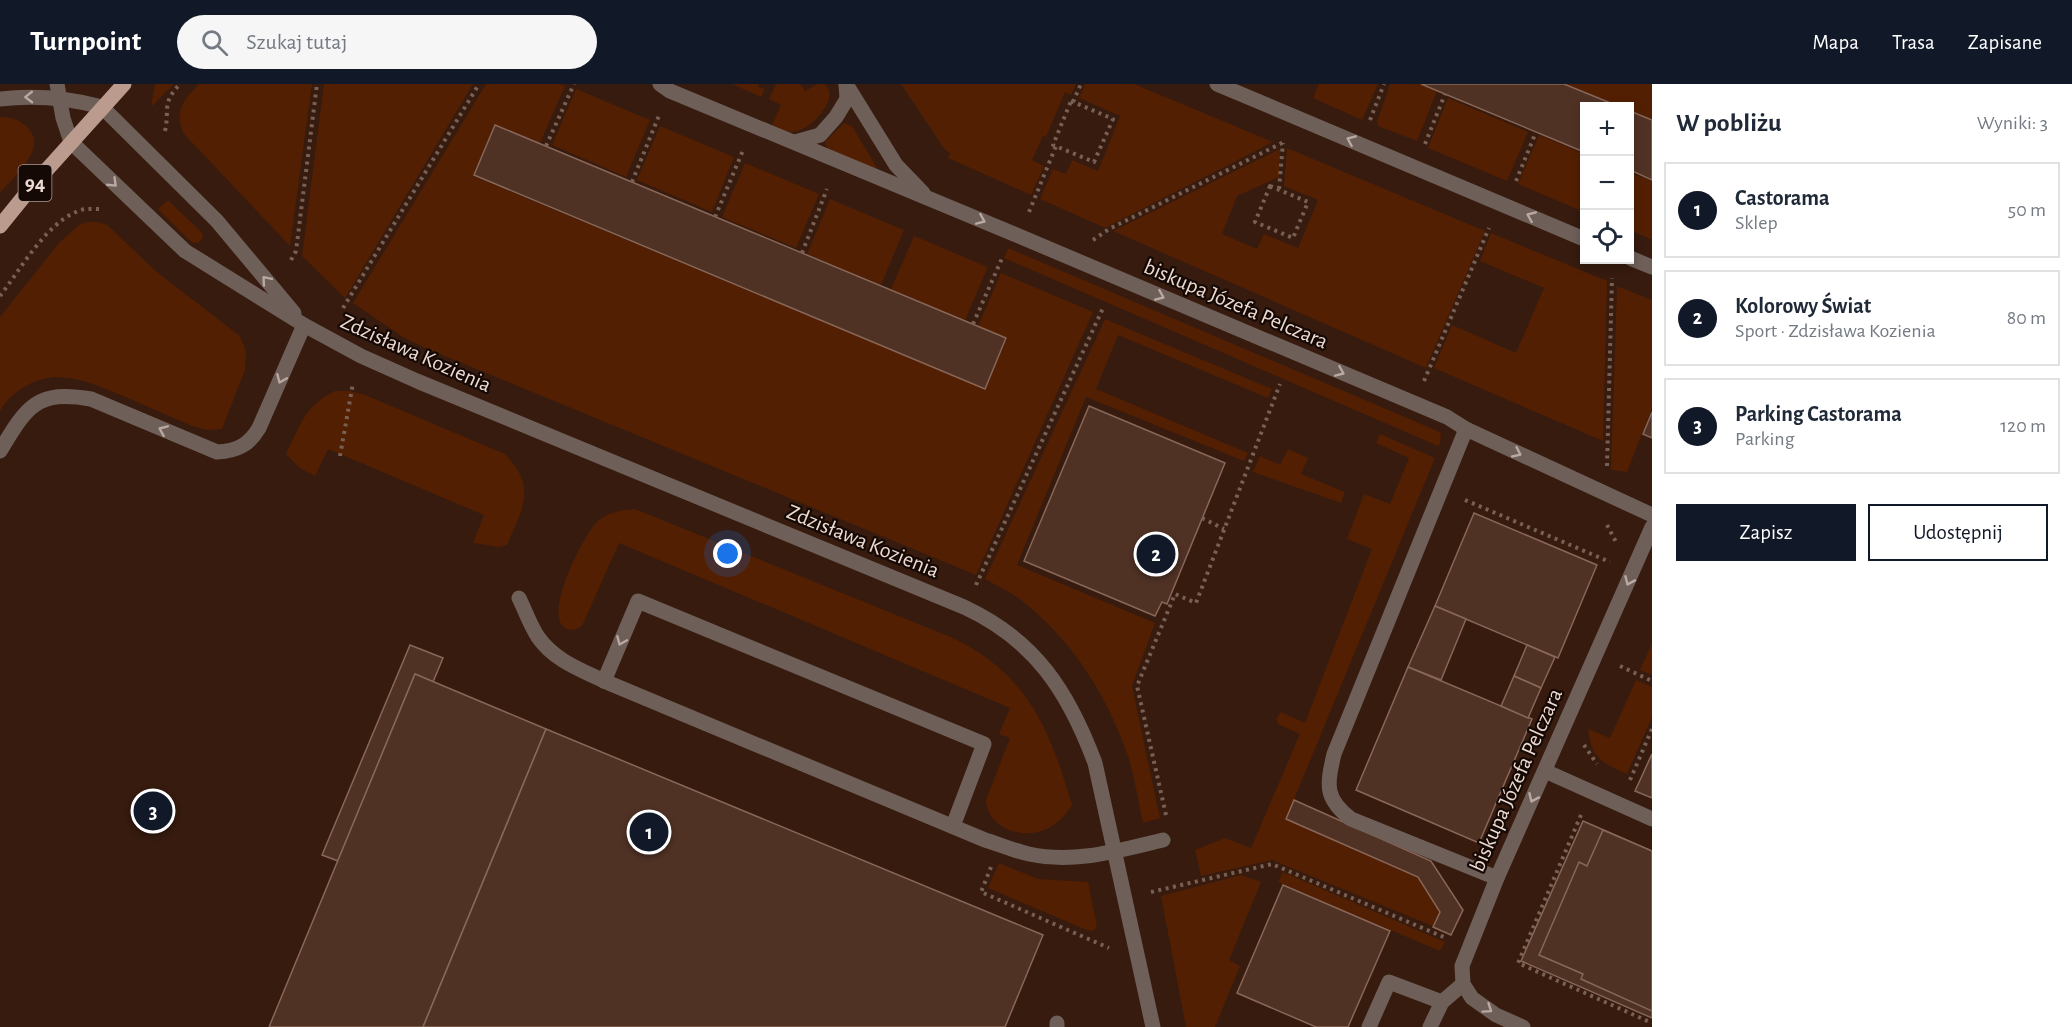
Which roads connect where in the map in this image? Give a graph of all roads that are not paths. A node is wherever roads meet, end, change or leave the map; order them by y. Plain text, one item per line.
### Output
1 (124, 84) edge
2 (846, 84) edge
3 (1217, 84) edge
4 (665, 87) edge
5 (58, 91) edge
6 (0, 99) edge
7 (102, 107) junction
8 (71, 142) junction
9 (795, 142) junction
10 (927, 197) junction
11 (0, 226) edge
12 (1580, 237) edge
13 (1634, 260) edge
14 (1652, 267) edge
15 (304, 325) junction
16 (1466, 429) junction
17 (0, 451) edge
18 (1652, 515) edge
19 (1652, 527) edge
20 (519, 598) dead end
21 (604, 681) junction
22 (1545, 771) junction
23 (1652, 819) edge
24 (953, 826) junction
25 (1166, 832) road end
26 (1116, 851) junction
27 (1497, 878) junction
28 (1463, 984) junction
29 (1442, 1002) junction
30 (1153, 1027) edge
31 (1369, 1027) edge
32 (1430, 1027) edge
33 (1523, 1027) edge

1 - 7 main road, 94
2 - 9 street
2 - 10 street, biskupa Józefa Pelczara
12 -> 3 street
4 - 9 street
5 -> 6 street
5 - 7 street
5 - 8 street
7 - 8 main road, 94
15 -> 7 street, Zdzisława Kozienia
8 - 11 main road, 94
8 -> 15 street, Zdzisława Kozienia
9 - 10 street
10 -> 16 street, biskupa Józefa Pelczara
13 - 14 street
15 -> 17 street
15 - 26 street, Zdzisława Kozienia
16 -> 18 street, biskupa Józefa Pelczara
16 - 27 street
19 -> 22 street, biskupa Józefa Pelczara
20 - 21 street
21 - 24 street
24 -> 21 street
22 - 23 street
22 -> 27 street, biskupa Józefa Pelczara
24 - 26 street
25 - 26 street
26 - 30 street, Zdzisława Kozienia
27 - 28 street, biskupa Józefa Pelczara
28 - 29 street
28 -> 33 street
29 - 31 street
29 - 32 street

